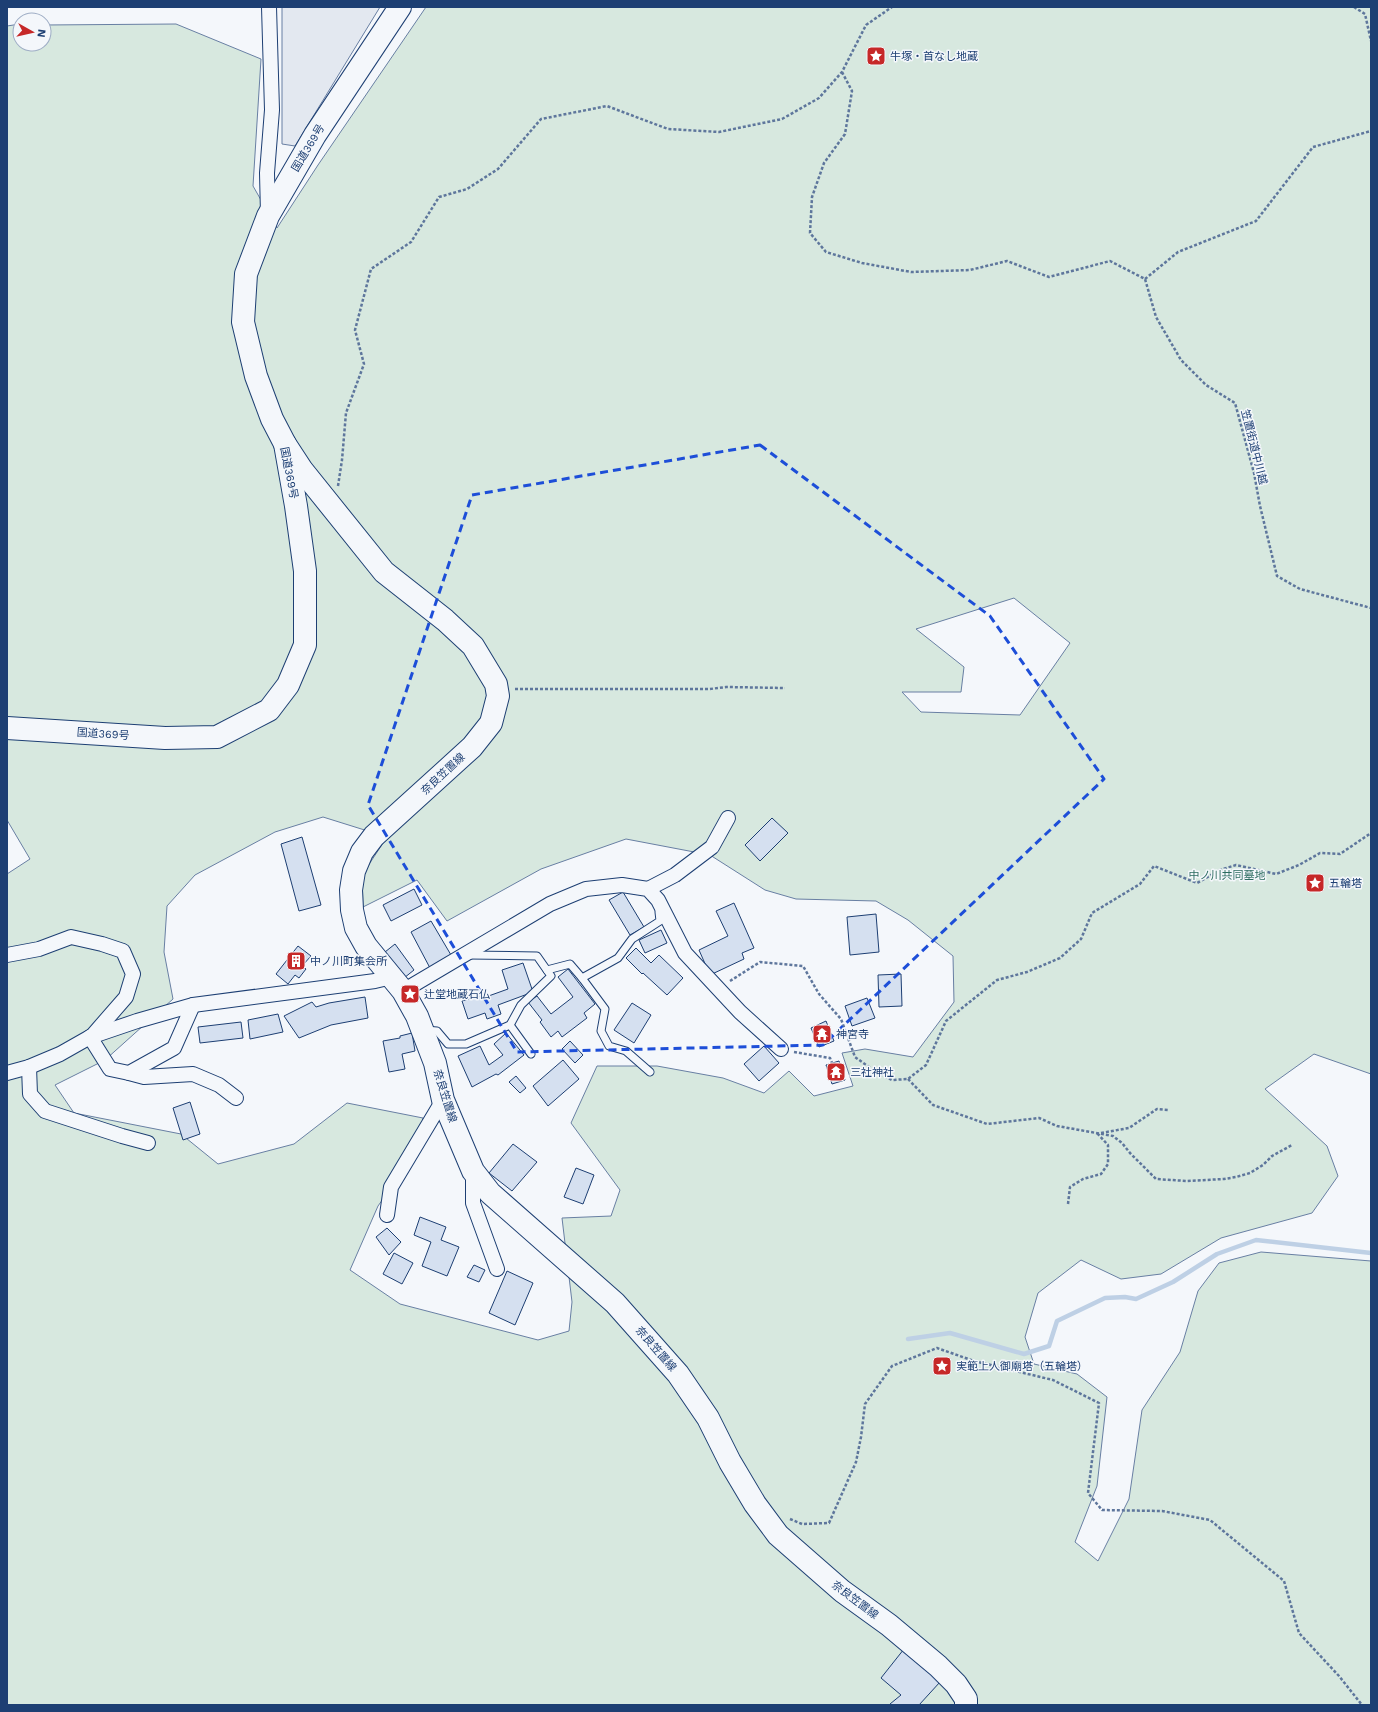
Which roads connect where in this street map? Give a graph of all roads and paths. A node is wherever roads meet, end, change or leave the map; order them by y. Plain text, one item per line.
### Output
1 (269, 7) edge
2 (400, 7) edge
3 (892, 7) edge
4 (1354, 7) edge
5 (1371, 41) edge
6 (842, 72) junction
7 (1371, 131) edge
8 (268, 216) junction
9 (1145, 279) junction
10 (284, 444) junction
11 (334, 508) junction
12 (1371, 608) edge
13 (496, 684) junction
14 (785, 688) dead end
15 (7, 728) edge
16 (728, 818) dead end
17 (1371, 833) edge
18 (648, 889) junction
19 (658, 900) junction
20 (464, 955) junction
21 (7, 956) edge
22 (547, 970) junction
23 (582, 978) junction
24 (397, 984) junction
25 (718, 989) junction
26 (193, 1006) junction
27 (510, 1025) junction
28 (423, 1030) junction
29 (90, 1037) junction
30 (781, 1049) joint
31 (531, 1054) dead end
32 (832, 1063) dead end
33 (29, 1067) junction
34 (650, 1072) dead end
35 (7, 1073) edge
36 (129, 1073) junction
37 (908, 1079) junction
38 (236, 1098) dead end
39 (443, 1100) junction
40 (1168, 1110) dead end
41 (1098, 1133) junction
42 (148, 1142) dead end
43 (1292, 1145) dead end
44 (473, 1171) junction
45 (1068, 1204) dead end
46 (387, 1215) dead end
47 (497, 1269) dead end
48 (789, 1519) dead end
49 (966, 1705) edge
50 (1362, 1705) edge

1 - 8 street
2 - 8 main road, 国道369号
3 - 6 path
4 - 5 path
6 - 9 path
6 - 11 path
7 - 9 path
8 - 10 main road, 国道369号
9 - 12 path, 笠置街道中川越
10 - 11 main road, 奈良笠置線
10 - 15 main road, 国道369号
11 - 13 main road, 奈良笠置線
13 - 14 path
13 - 24 main road, 奈良笠置線
16 - 18 street
17 - 37 path
18 - 19 street
18 - 20 street
19 - 23 lane
19 - 25 street
20 - 22 lane
20 - 24 street
21 - 29 street
22 - 23 lane
22 - 27 lane
23 - 34 lane
24 - 26 street
24 - 28 main road, 奈良笠置線
25 - 30 street
25 - 37 path
26 - 29 street
26 - 36 street
27 - 28 lane
27 - 31 lane
28 - 39 main road, 奈良笠置線
29 - 33 street
29 - 36 street
30 - 32 path
33 - 35 street
33 - 42 street
36 - 38 street
37 - 41 path
39 - 44 main road, 奈良笠置線
39 - 46 street
40 - 41 path
41 - 43 path
41 - 45 path
44 - 47 street
44 - 49 main road, 奈良笠置線
48 - 50 path

